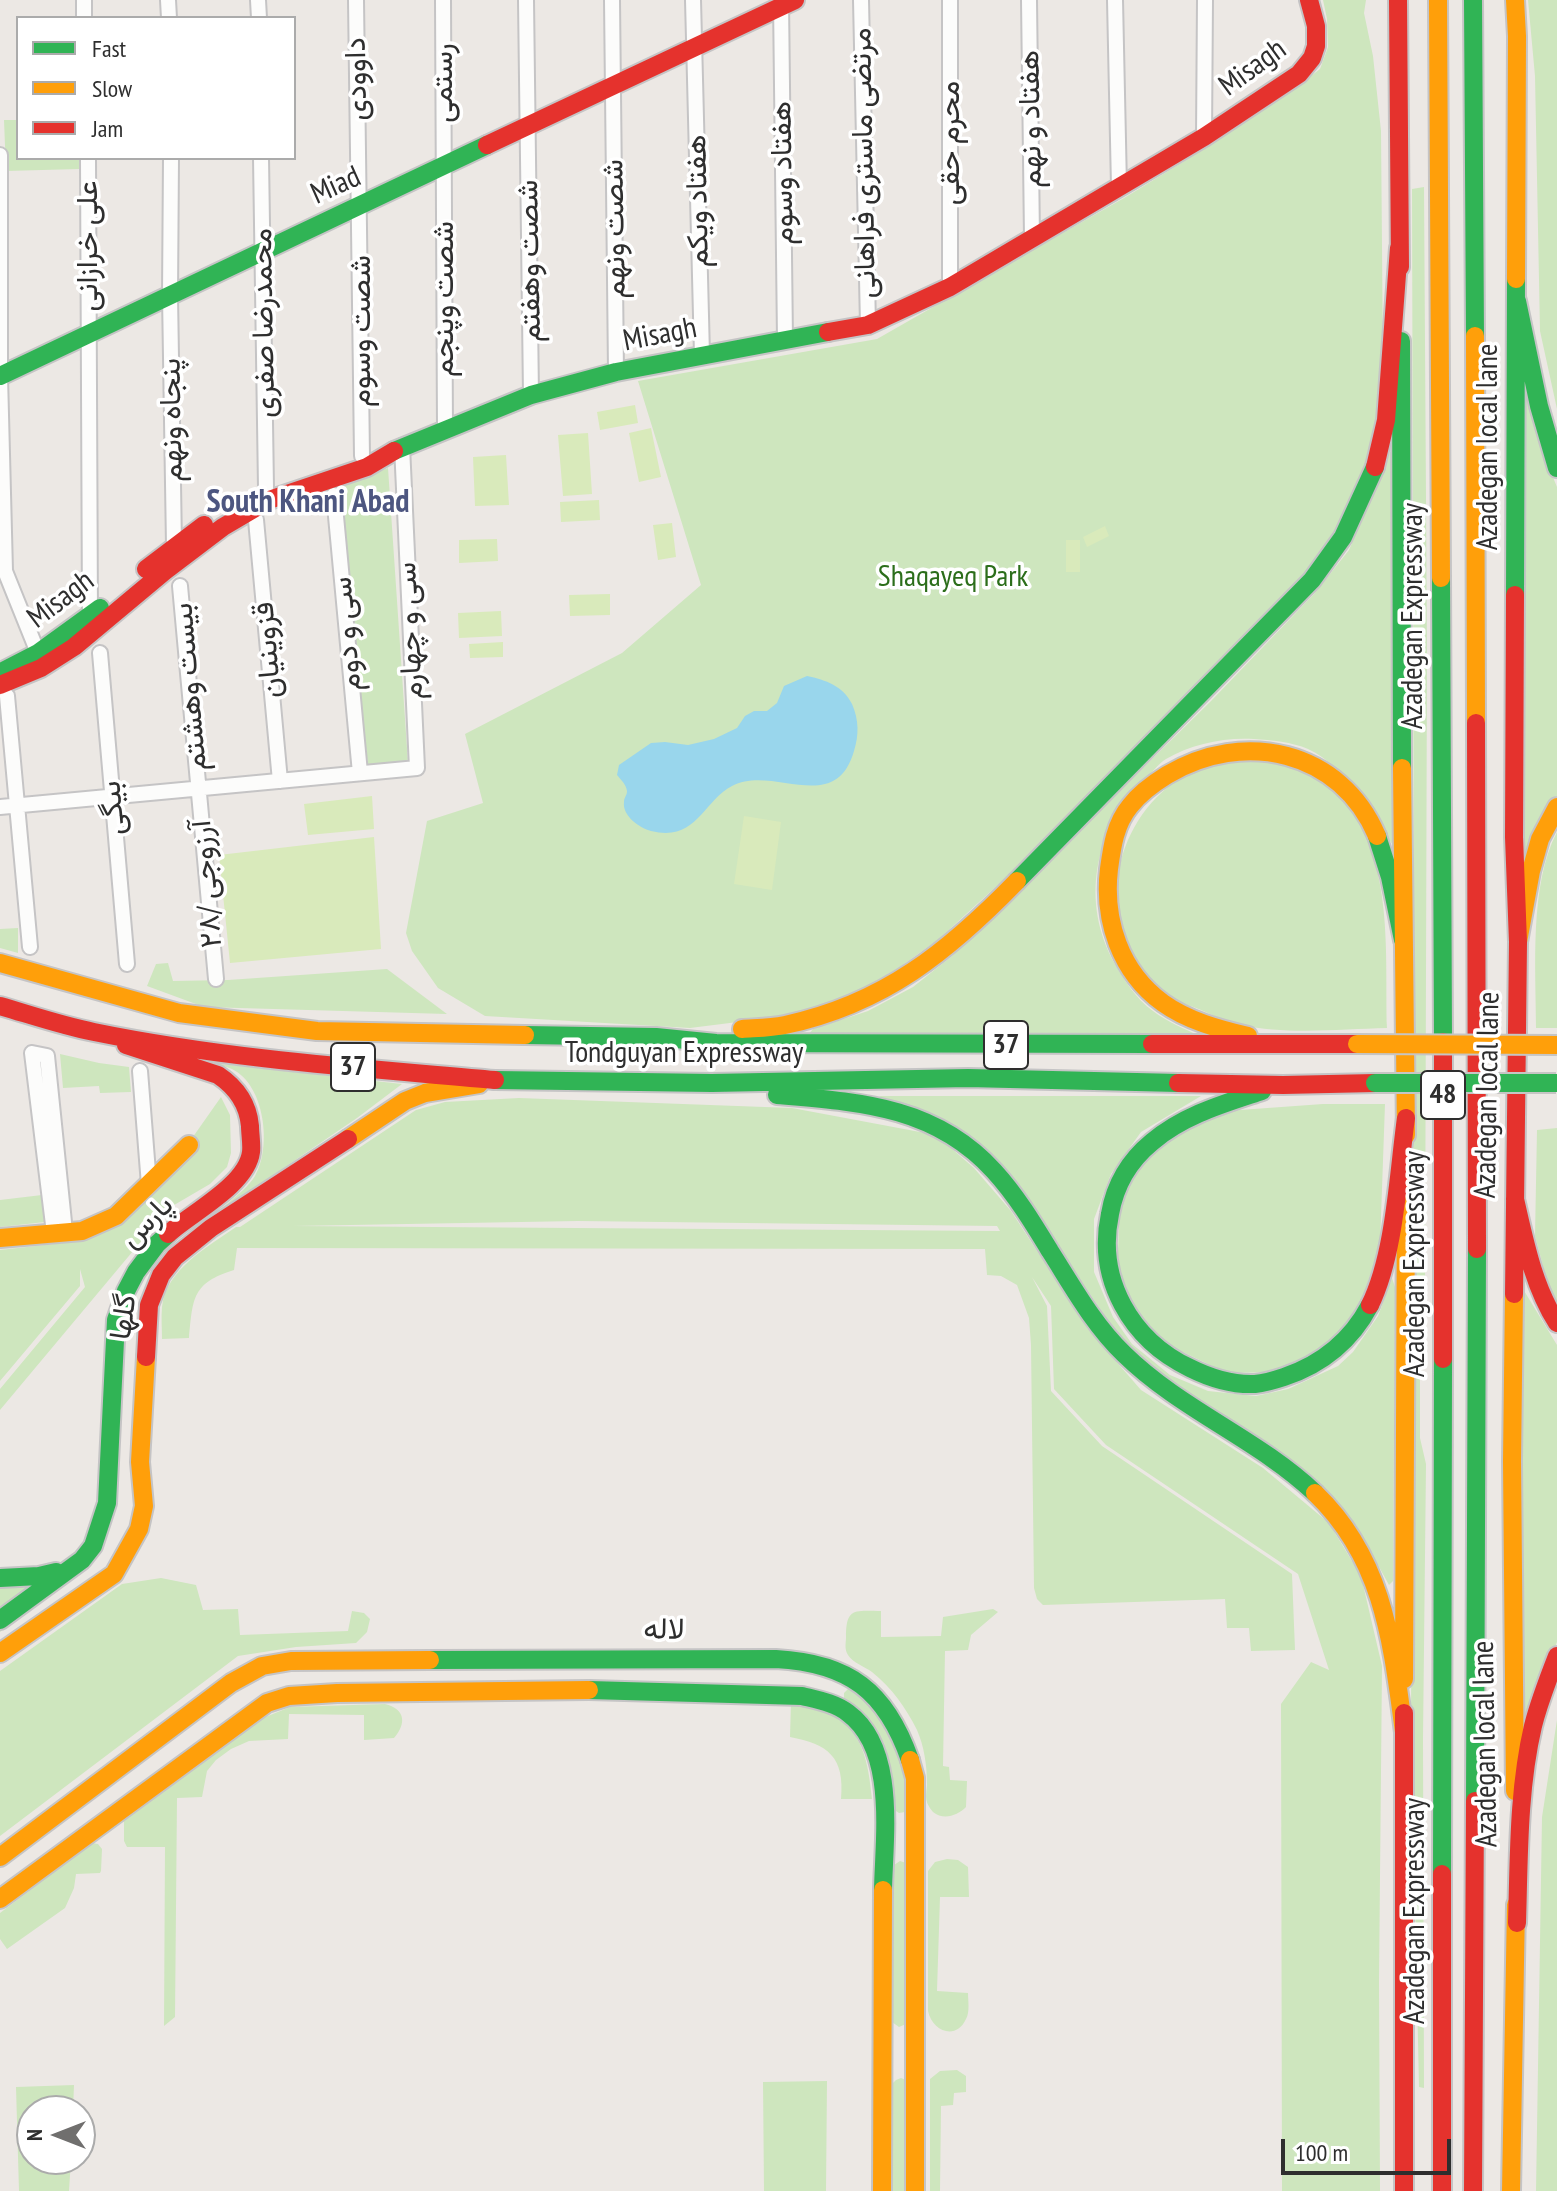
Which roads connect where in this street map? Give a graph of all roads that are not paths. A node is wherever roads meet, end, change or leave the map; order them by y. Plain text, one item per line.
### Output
1 (356, 0) edge
2 (443, 0) edge
3 (526, 0) edge
4 (612, 0) edge
5 (693, 0) edge
6 (861, 0) edge
7 (950, 0) edge
8 (1029, 0) edge
9 (1115, 0) edge
10 (1205, 0) edge
11 (1309, 0) edge
12 (1398, 0) edge
13 (1438, 0) edge
14 (1473, 0) edge
15 (1515, 0) edge
16 (786, 2) edge
17 (694, 48) junction
18 (613, 86) junction
19 (528, 127) junction
20 (1204, 137) junction
21 (0, 155) edge
22 (88, 160) edge
23 (171, 160) edge
24 (261, 160) edge
25 (444, 167) junction
26 (1119, 187) junction
27 (360, 207) junction
28 (1032, 238) junction
29 (1399, 248) junction
30 (263, 249) junction
31 (950, 287) junction
32 (170, 295) junction
33 (1517, 301) junction
34 (868, 325) junction
35 (88, 334) junction
36 (785, 340) junction
37 (702, 355) junction
38 (616, 372) junction
39 (0, 376) edge
40 (531, 395) junction
41 (445, 430) junction
42 (402, 446) junction
43 (370, 458) junction
44 (1557, 468) edge
45 (267, 494) junction
46 (334, 495) dead end
47 (256, 520) dead end
48 (174, 546) junction
49 (180, 586) dead end
50 (90, 617) junction
51 (38, 653) junction
52 (100, 653) dead end
53 (0, 672) edge
54 (4, 691) edge
55 (360, 773) junction
56 (280, 781) junction
57 (199, 788) junction
58 (112, 797) junction
59 (17, 806) junction
60 (0, 807) edge
61 (1557, 807) edge
62 (1403, 940) junction
63 (1518, 942) junction
64 (30, 947) dead end
65 (0, 963) edge
66 (127, 964) dead end
67 (216, 979) dead end
68 (0, 1006) edge
69 (92, 1032) junction
70 (656, 1037) junction
71 (1285, 1044) junction
72 (1557, 1045) edge
73 (47, 1056) dead end
74 (140, 1071) dead end
75 (501, 1081) junction
76 (712, 1083) junction
77 (1557, 1083) edge
78 (1283, 1085) junction
79 (1406, 1118) junction
80 (189, 1145) dead end
81 (149, 1185) junction
82 (1515, 1199) junction
83 (60, 1233) junction
84 (0, 1238) edge
85 (1557, 1323) edge
86 (56, 1572) dead end
87 (0, 1578) edge
88 (0, 1620) edge
89 (0, 1653) edge
90 (1557, 1656) edge
91 (635, 1658) junction
92 (426, 1660) junction
93 (825, 1665) junction
94 (633, 1690) junction
95 (425, 1691) junction
96 (819, 1699) junction
97 (1404, 1732) junction
98 (82, 1797) junction
99 (104, 1824) junction
100 (884, 1844) junction
101 (917, 1844) junction
102 (0, 1857) edge
103 (0, 1899) edge
104 (1517, 1923) junction
105 (883, 2051) junction
106 (915, 2052) junction
107 (882, 2191) edge
108 (915, 2191) edge
109 (1404, 2191) edge
110 (1442, 2191) edge
111 (1473, 2191) edge
112 (1511, 2191) edge

1 - 27 street, داوودی
2 - 25 street, رستمی
3 - 19 street, شصت وهفتم
4 - 18 street, شصت ونهم
5 - 17 street, هفتاد ویکم
6 - 34 street, مرتضی ماستری فراهانی
7 - 31 street, محرم حقی
8 - 28 street, هفتاد و نهم
9 - 26 street
10 - 20 street
11 - 20 main road, Misagh
12 - 29 main road
13 - 110 main road, Azadegan Expressway / 48
14 - 111 main road, Azadegan Expressway / 48
15 - 33 main road, Azadegan local lane
16 - 17 main road, Miad
16 - 36 street, هفتاد وسوم
17 - 18 main road, Miad
17 - 37 street, هفتاد ویکم
18 - 19 main road, Miad
18 - 38 street, شصت ونهم
19 - 25 main road, Miad
19 - 40 street, شصت وهفتم
20 - 26 main road, Misagh
21 - 39 street
22 - 35 street, علی خرازانی
23 - 32 street, پنجاه ونهم
24 - 30 street, محمدرضا صفری
25 - 27 main road, Miad
25 - 41 street, شصت وپنجم
26 - 28 main road, Misagh
27 - 30 main road, Miad
27 - 43 street, شصت وسوم
28 - 31 main road, Misagh
29 - 62 main road
29 - 70 main road
30 - 32 main road, Miad
30 - 45 street, محمدرضا صفری
31 - 34 main road, Misagh
32 - 35 main road, Miad
32 - 48 street, پنجاه ونهم
33 - 44 main road
33 - 63 main road, Azadegan local lane
34 - 36 main road, Misagh
35 - 39 main road, Miad
35 - 50 street, علی خرازانی
36 - 37 main road, Misagh
37 - 38 main road, Misagh
38 - 40 main road, Misagh
39 - 51 street
40 - 41 main road, Misagh
41 - 42 main road, Misagh
42 - 43 main road, Misagh
42 - 55 street, سی و چهارم
43 - 45 main road, Misagh
45 - 48 main road, Misagh
45 - 54 main road, Misagh
46 - 55 street, سی و دوم
47 - 56 street, قزوینیان
48 - 50 main road, Misagh
49 - 57 street, بیست وهشتم
50 - 51 main road, Misagh
51 - 53 main road, Misagh
52 - 58 street, بیگی
54 - 59 street
55 - 56 street
56 - 57 street
57 - 58 street
57 - 67 street, آرزوجی /۲۸
58 - 59 street
58 - 66 street, بیگی
59 - 60 street
59 - 64 street
61 - 63 main road
62 - 71 main road
62 - 79 main road
63 - 82 main road, Azadegan local lane
65 - 70 main road, Tondguyan Expressway / 37
68 - 69 main road, Tondguyan Expressway / 37
69 - 75 main road, Tondguyan Expressway / 37
69 - 88 main road, پارس
70 - 71 main road, Tondguyan Expressway / 37
71 - 72 main road, Tondguyan Expressway / 37, bridge
73 - 83 street
74 - 81 street
75 - 76 main road, Tondguyan Expressway / 37
75 - 89 main road, گلها
76 - 78 main road, Tondguyan Expressway / 37
76 - 97 main road
77 - 78 main road, Tondguyan Expressway / 37, bridge
78 - 79 main road
79 - 97 main road
80 - 81 main road
81 - 83 main road
82 - 85 main road
82 - 104 main road, Azadegan local lane
83 - 84 main road
86 - 87 main road
90 - 104 main road
91 - 92 main road, لاله
91 - 93 main road, لاله
91 - 94 main road
92 - 95 main road
92 - 98 main road, لاله
93 - 96 main road
93 - 101 main road, لاله
94 - 95 main road, لاله
94 - 96 main road, لاله
95 - 99 main road, لاله
96 - 100 main road, لاله
97 - 109 main road
98 - 99 main road
98 - 102 main road, لاله
99 - 103 main road, لاله
100 - 101 main road
100 - 105 main road, لاله
101 - 106 main road, لاله
104 - 112 main road, Azadegan local lane
105 - 106 main road
105 - 107 main road, لاله
106 - 108 main road, لاله

